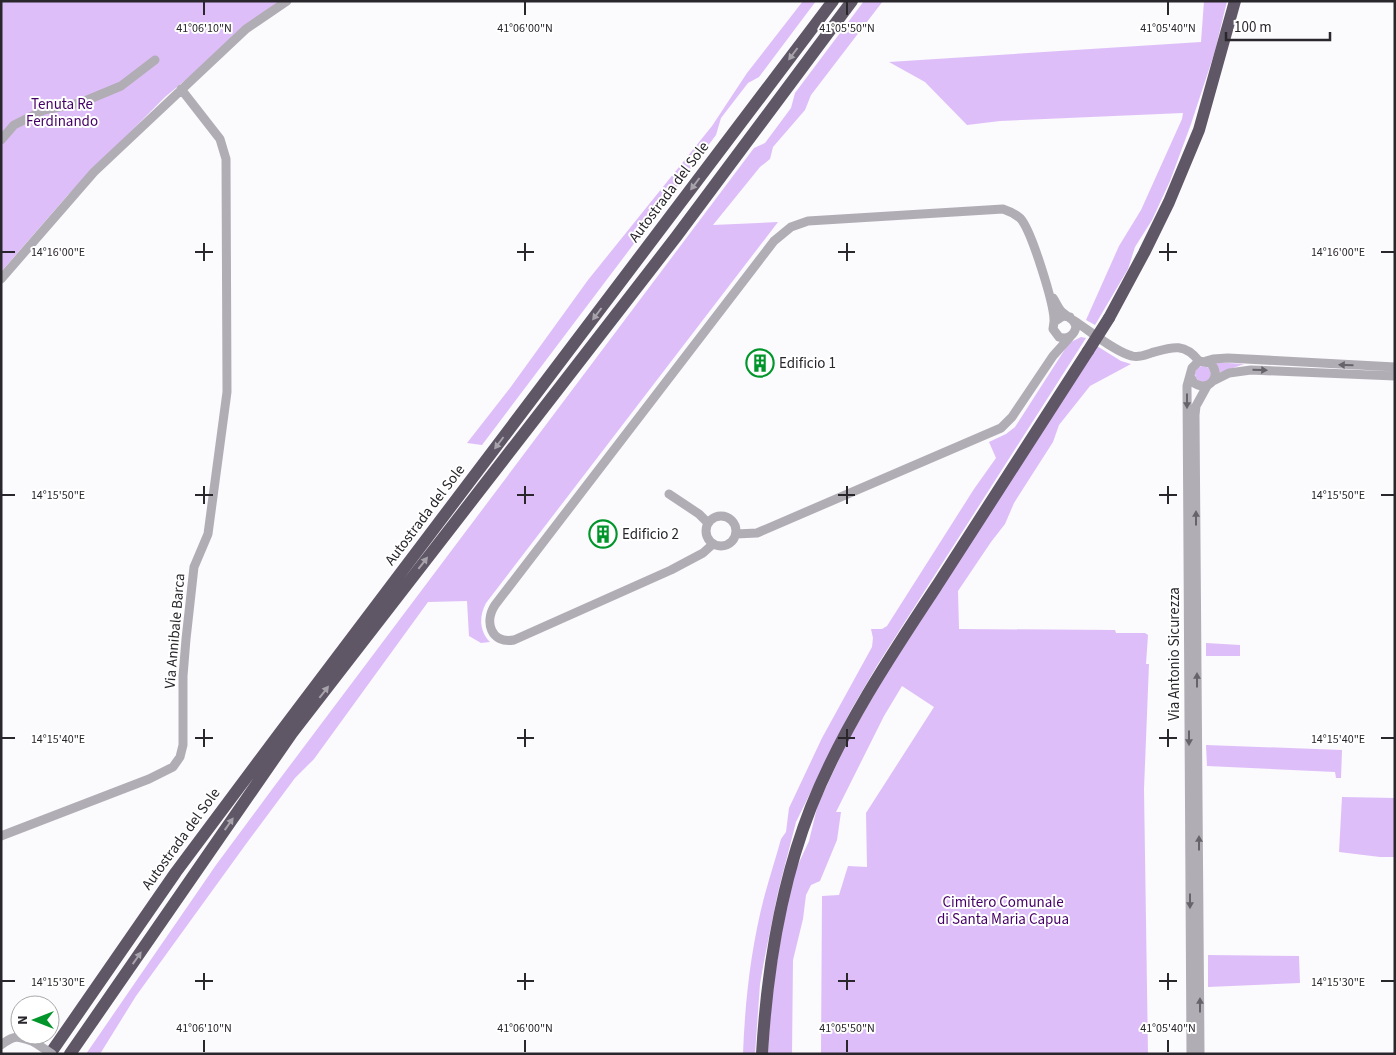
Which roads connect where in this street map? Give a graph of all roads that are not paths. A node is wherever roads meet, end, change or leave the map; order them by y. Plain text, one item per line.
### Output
1 (287, 1) edge
2 (833, 1) edge
3 (852, 1) edge
4 (1236, 1) edge
5 (155, 60) dead end
6 (181, 89) junction
7 (1, 140) edge
8 (1, 279) edge
9 (1050, 294) junction
10 (1072, 318) junction
11 (1054, 322) junction
12 (1054, 332) junction
13 (1092, 333) junction
14 (1072, 335) junction
15 (1053, 356) junction
16 (1202, 361) junction
17 (1395, 366) edge
18 (1190, 376) junction
19 (1395, 376) edge
20 (1210, 384) junction
21 (669, 494) dead end
22 (708, 523) junction
23 (736, 534) junction
24 (713, 544) junction
25 (1, 836) edge
26 (109, 998) junction
27 (1, 1045) edge
28 (52, 1051) edge
29 (70, 1054) edge
30 (80, 1054) edge
31 (762, 1054) edge
32 (1191, 1054) edge
33 (1200, 1054) edge

1 - 6 street
2 -> 28 highway, Autostrada del Sole
26 -> 3 highway, Autostrada del Sole
4 - 31 highway, bridge
5 - 7 street
6 - 8 street
6 - 25 street, Via Annibale Barca
9 - 10 street
9 - 11 street
9 - 24 street
10 - 11 street
10 - 13 street
10 - 14 street
11 - 12 street
12 - 14 street
12 - 15 street
13 - 14 street
13 - 16 street
14 - 15 street
15 - 23 street
17 -> 16 street
16 - 18 street, Via Antonio Sicurezza
16 - 20 street
18 - 20 street
18 -> 32 street, Via Antonio Sicurezza
20 -> 19 street
33 -> 20 street, Via Antonio Sicurezza
21 - 22 street
22 - 23 street
22 - 24 street
23 - 24 street
26 - 29 highway, Autostrada del Sole
26 - 30 highway
27 - 28 street, bridge

